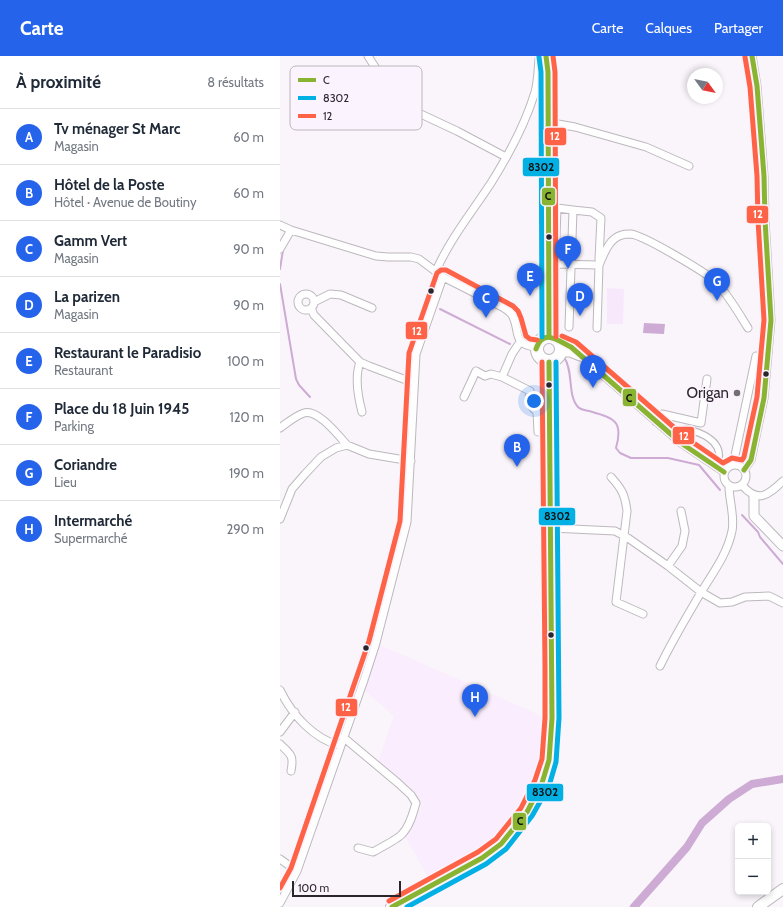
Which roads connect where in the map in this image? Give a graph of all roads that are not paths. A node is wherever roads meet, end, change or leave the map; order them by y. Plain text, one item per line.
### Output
1 (368, 56) edge
2 (541, 56) edge
3 (546, 56) edge
4 (752, 56) edge
5 (374, 66) edge
6 (422, 115) edge
7 (547, 122) junction
8 (506, 157) junction
9 (689, 166) dead end
10 (552, 207) junction
11 (573, 210) junction
12 (280, 225) edge
13 (291, 230) junction
14 (280, 249) edge
15 (552, 264) junction
16 (571, 264) junction
17 (599, 265) junction
18 (436, 271) junction
19 (443, 277) junction
20 (372, 308) dead end
21 (569, 327) dead end
22 (597, 328) dead end
23 (748, 328) dead end
24 (520, 342) junction
25 (555, 342) junction
26 (536, 347) junction
27 (756, 356) dead end
28 (584, 358) junction
29 (360, 362) junction
30 (549, 362) junction
31 (502, 377) junction
32 (707, 379) dead end
33 (414, 383) junction
34 (464, 397) dead end
35 (362, 412) dead end
36 (656, 422) junction
37 (280, 428) edge
38 (538, 432) dead end
39 (673, 437) junction
40 (347, 445) junction
41 (410, 461) junction
42 (733, 465) junction
43 (716, 467) junction
44 (744, 470) junction
45 (724, 472) junction
46 (611, 477) dead end
47 (783, 481) edge
48 (742, 485) junction
49 (729, 486) junction
50 (754, 496) junction
51 (681, 511) dead end
52 (280, 520) edge
53 (551, 528) junction
54 (624, 536) junction
55 (783, 546) edge
56 (668, 566) junction
57 (701, 592) junction
58 (783, 603) edge
59 (643, 614) dead end
60 (660, 666) dead end
61 (280, 690) edge
62 (295, 712) junction
63 (280, 732) edge
64 (343, 737) junction
65 (280, 744) edge
66 (340, 746) junction
67 (291, 771) dead end
68 (358, 848) dead end
69 (280, 859) edge
70 (297, 871) junction
71 (783, 889) edge
72 (280, 903) edge
73 (392, 907) edge
74 (758, 907) edge

1 - 5 street
2 - 8 street
3 - 7 main road
4 - 44 street
6 - 8 street
7 - 9 street
7 - 10 main road
8 - 18 street
10 - 11 street
10 - 15 main road
11 - 16 street
11 - 17 street
12 - 13 street
13 - 14 street
13 - 18 street
15 - 16 street
15 - 25 main road
16 - 17 street
16 - 21 street
17 - 22 street
17 - 23 street
18 - 19 street
19 - 24 street
19 - 33 street
20 - 29 street
24 - 26 street
24 - 31 street
25 - 26 main road
25 - 28 street
25 - 28 street
25 - 30 main road
26 - 30 main road
27 - 42 street
28 - 36 street
29 - 33 street
29 - 35 street
30 - 53 main road
31 - 34 street
31 - 38 street
32 - 36 street
33 - 41 street
36 - 39 street
37 - 40 street
39 - 43 street
39 - 43 street
40 - 41 street
40 - 52 street
41 - 64 street
42 - 44 street
42 - 45 street
43 - 45 street
44 - 48 street
45 - 49 street
46 - 54 street
47 - 50 street
48 - 49 street
48 - 50 street
49 - 57 street
50 - 55 street
51 - 56 street
53 - 54 street
53 - 73 main road
54 - 56 street
54 - 59 street
56 - 57 street
57 - 58 street
57 - 60 street
61 - 62 street
62 - 63 street
62 - 66 street
64 - 66 street
64 - 68 street
65 - 67 street
66 - 70 street
69 - 70 street
70 - 72 street
71 - 74 main road

